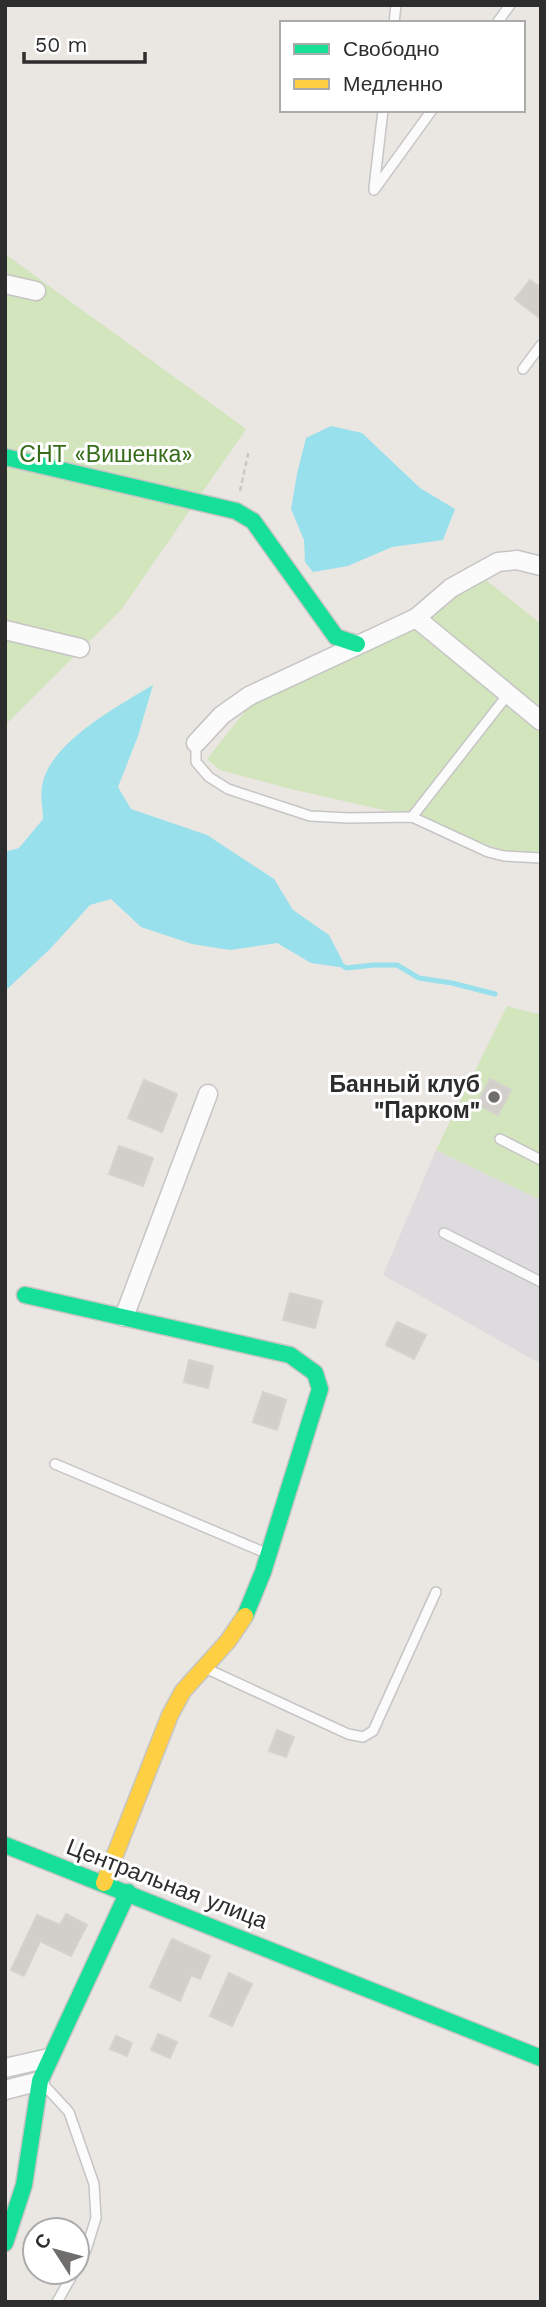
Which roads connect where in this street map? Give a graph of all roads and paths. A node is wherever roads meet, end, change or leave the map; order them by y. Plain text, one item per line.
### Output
1 (510, 5) edge
2 (498, 21) edge
3 (383, 112) edge
4 (431, 112) edge
5 (5, 284) edge
6 (36, 291) dead end
7 (541, 345) edge
8 (523, 369) dead end
9 (249, 450) dead end
10 (5, 457) edge
11 (236, 511) junction
12 (541, 566) edge
13 (416, 618) junction
14 (5, 630) edge
15 (357, 644) junction
16 (80, 648) dead end
17 (509, 693) junction
18 (541, 721) edge
19 (196, 743) joint
20 (412, 817) junction
21 (541, 858) edge
22 (208, 1094) dead end
23 (500, 1139) dead end
24 (541, 1160) edge
25 (444, 1233) dead end
26 (541, 1282) edge
27 (25, 1295) dead end
28 (124, 1317) junction
29 (55, 1464) dead end
30 (268, 1554) junction
31 (436, 1592) dead end
32 (203, 1667) junction
33 (5, 1845) edge
34 (104, 1883) junction
35 (128, 1892) junction
36 (541, 2058) edge
37 (49, 2059) junction
38 (5, 2068) edge
39 (40, 2081) junction
40 (5, 2090) edge
41 (91, 2234) edge
42 (5, 2243) edge
43 (66, 2286) edge
44 (57, 2302) edge

1 - 2 lane
3 - 4 lane
5 - 6 street
7 - 8 lane
9 - 11 path
10 - 11 street
11 - 15 street
12 - 13 street
13 - 15 street
13 - 17 street
14 - 16 street
15 - 19 street
17 - 18 street
17 - 20 lane
19 - 20 lane
20 - 21 lane
22 - 28 street
23 - 24 lane
25 - 26 lane
27 - 28 street
28 - 30 street
29 - 30 lane
30 - 32 street
31 - 32 lane
32 - 34 street
33 - 34 street, Центральная улица
34 - 35 street, Центральная улица
35 - 36 street, Центральная улица
35 - 37 street
37 - 38 street
37 - 39 street
39 - 40 street
39 - 41 lane
39 - 42 street
43 - 44 lane

